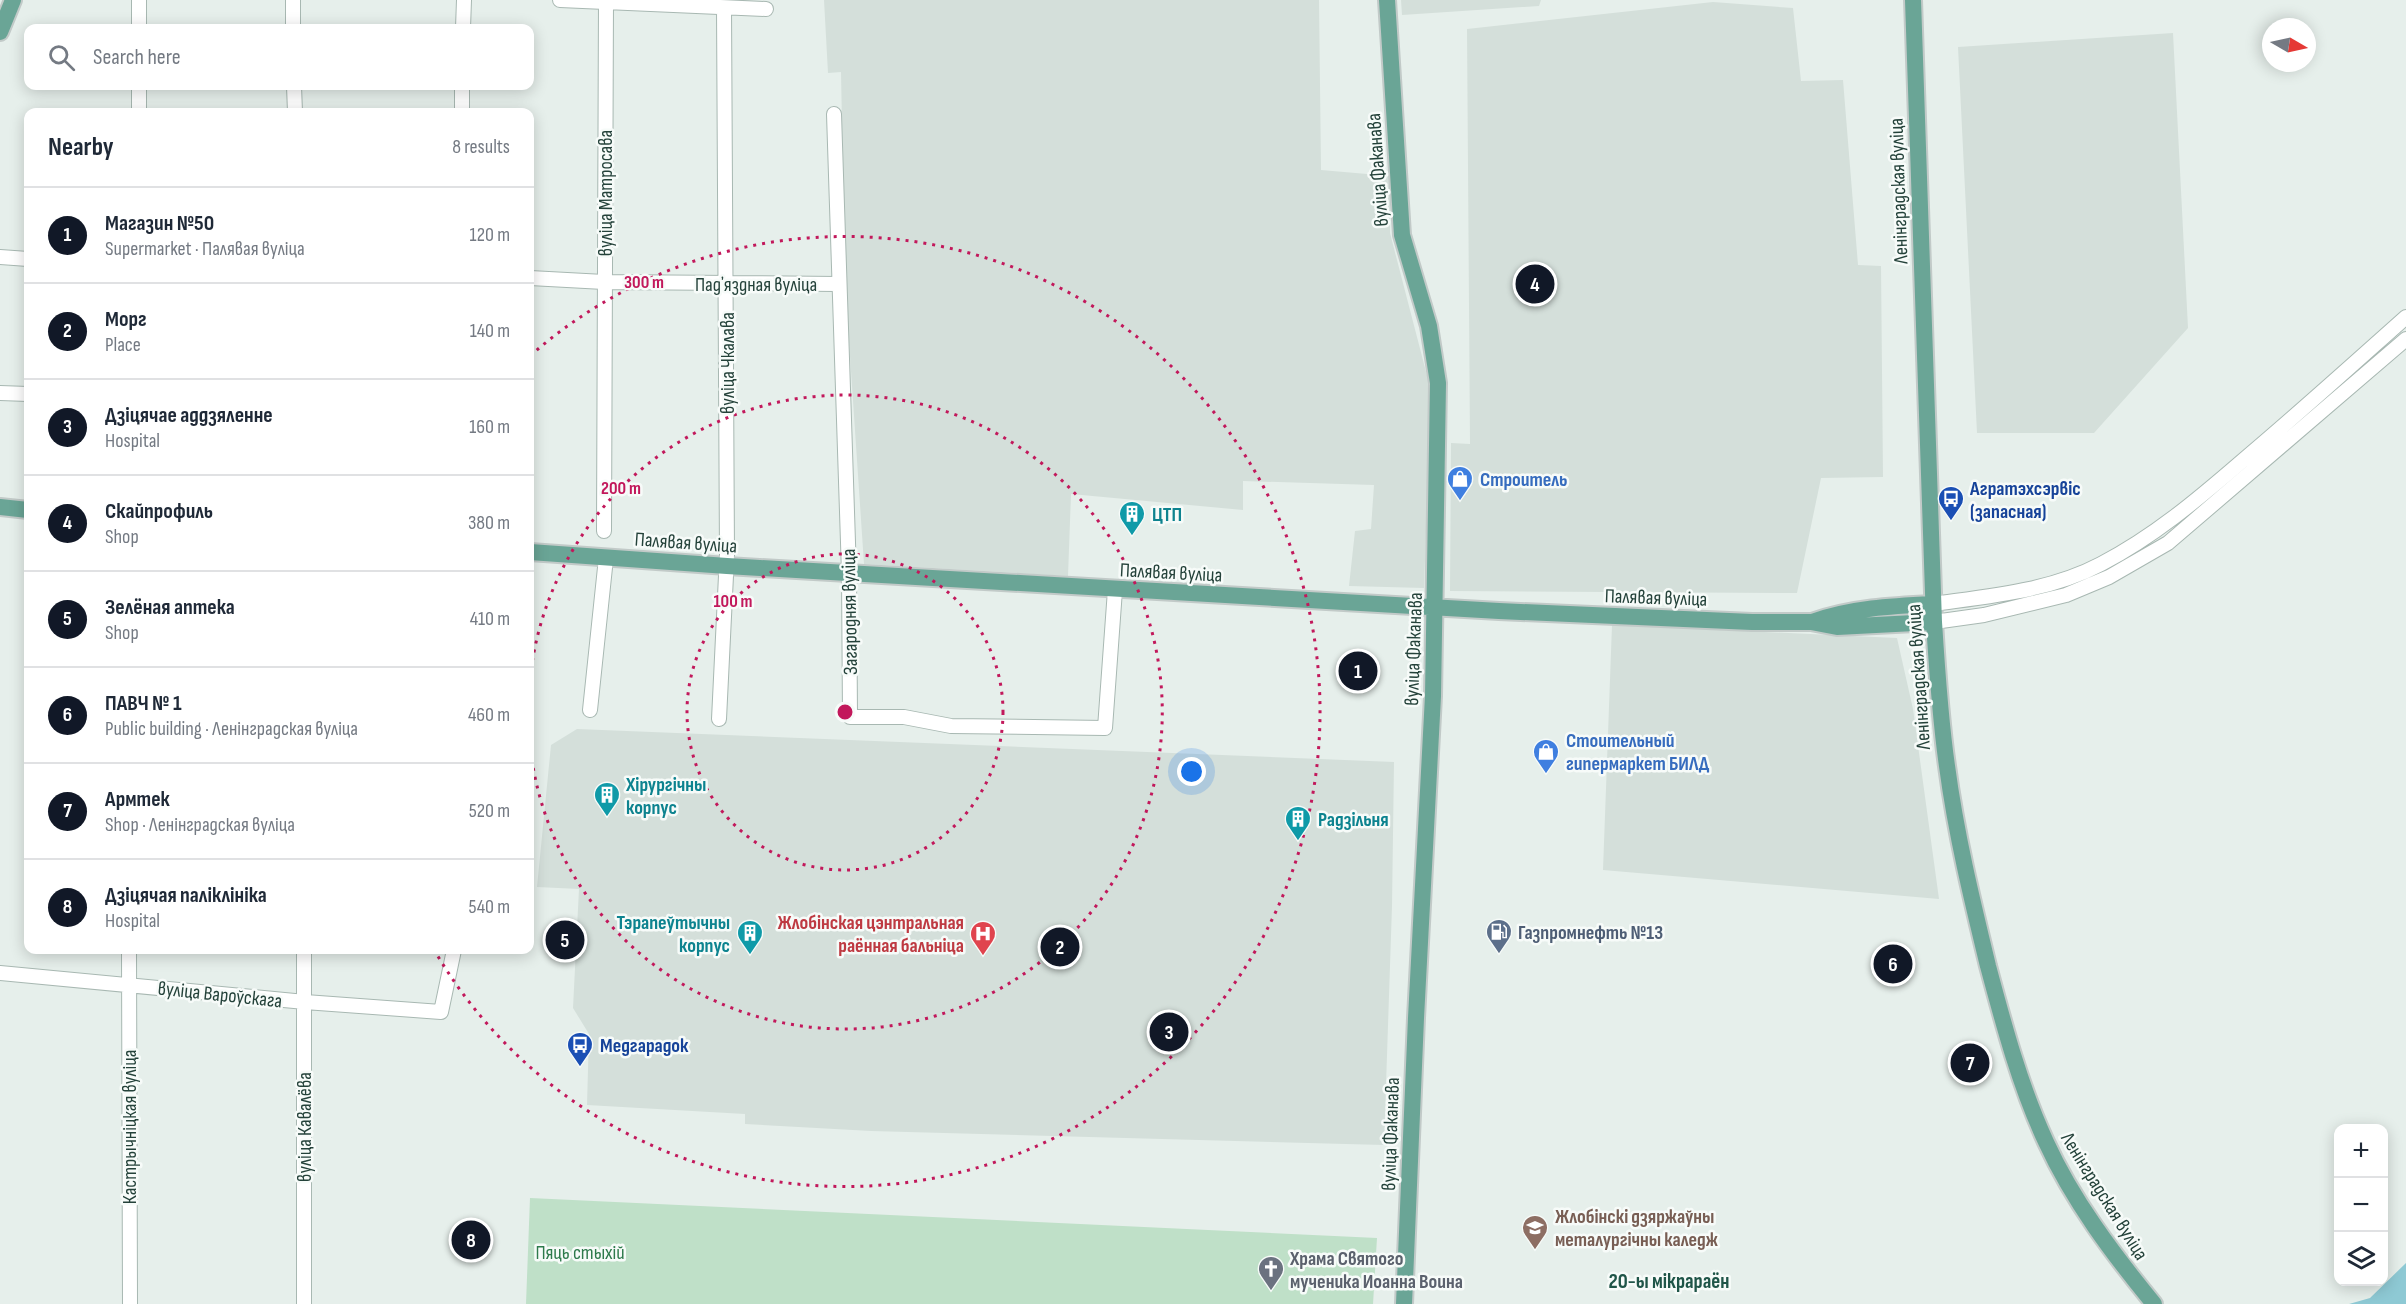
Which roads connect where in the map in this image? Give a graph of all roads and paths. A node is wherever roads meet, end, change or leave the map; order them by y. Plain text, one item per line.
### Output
1 (13, 0) edge
2 (139, 0) edge
3 (293, 0) edge
4 (464, 0) edge
5 (560, 0) edge
6 (1387, 0) edge
7 (1913, 0) edge
8 (606, 2) edge
9 (724, 8) junction
10 (766, 9) dead end
11 (139, 24) edge
12 (293, 24) edge
13 (463, 24) edge
14 (0, 32) edge
15 (139, 90) edge
16 (294, 90) edge
17 (462, 90) edge
18 (140, 108) edge
19 (295, 108) edge
20 (462, 108) edge
21 (834, 114) dead end
22 (0, 257) edge
23 (24, 259) edge
24 (534, 278) edge
25 (604, 282) junction
26 (838, 284) junction
27 (727, 285) junction
28 (2406, 317) edge
29 (2406, 339) edge
30 (0, 393) edge
31 (24, 394) edge
32 (0, 507) edge
33 (24, 510) edge
34 (604, 531) dead end
35 (534, 552) edge
36 (606, 558) junction
37 (727, 566) junction
38 (849, 573) junction
39 (1115, 590) junction
40 (1933, 604) junction
41 (1436, 608) junction
42 (1811, 622) junction
43 (1934, 622) junction
44 (590, 710) dead end
45 (719, 719) dead end
46 (129, 954) edge
47 (304, 954) edge
48 (453, 954) edge
49 (0, 974) edge
50 (128, 984) junction
51 (305, 1002) junction
52 (130, 1304) edge
53 (304, 1304) edge
54 (1404, 1304) edge
55 (2154, 1304) edge

1 - 14 main road
2 - 11 street
3 - 12 street
4 - 13 street
5 - 8 street
6 - 41 main road, вуліца Факанава
7 - 40 main road, Ленінградская вуліца
8 - 9 street
8 - 25 street, вуліца Матросава
9 - 10 street
9 - 27 street, вуліца Чкалава
15 - 18 street
16 - 19 street
17 - 20 street
21 - 26 street, Загародняя вуліца
22 - 23 street
24 - 25 street, Падʼяздная вуліца
25 - 27 street, Падʼяздная вуліца
25 - 34 street, вуліца Матросава
26 - 27 street, Падʼяздная вуліца
26 - 38 street, Загародняя вуліца
27 - 37 street, вуліца Чкалава
28 - 40 street
29 - 43 street
30 - 31 street
32 - 33 main road
35 - 36 main road, Палявая вуліца
36 - 37 main road, Палявая вуліца
36 - 44 street
37 - 38 main road, Палявая вуліца
37 - 45 street, вуліца Чкалава
38 - 39 main road, Палявая вуліца
38 - 39 street, Загародняя вуліца
39 - 41 main road, Палявая вуліца
40 - 42 main road, Палявая вуліца
40 - 43 main road, Ленінградская вуліца
41 - 42 main road, Палявая вуліца
41 - 54 main road, вуліца Факанава
42 - 43 main road, Палявая вуліца
43 - 55 main road, Ленінградская вуліца
46 - 50 street, Кастрычніцкая вуліца
47 - 51 street, вуліца Кавалёва
48 - 51 street, вуліца Вароўскага
49 - 50 street, вуліца Вароўскага
50 - 51 street, вуліца Вароўскага
50 - 52 street, Кастрычніцкая вуліца
51 - 53 street, вуліца Кавалёва

